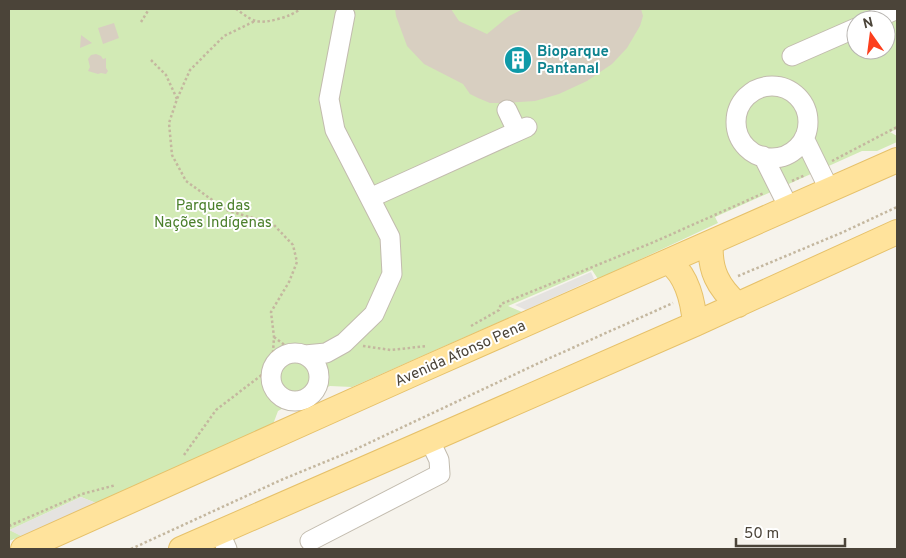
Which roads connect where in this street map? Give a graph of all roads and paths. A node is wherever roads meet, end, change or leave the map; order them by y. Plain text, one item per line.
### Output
1 (148, 9) edge
2 (236, 9) edge
3 (300, 9) edge
4 (345, 16) dead end
5 (255, 21) junction
6 (141, 22) dead end
7 (846, 32) edge
8 (792, 56) dead end
9 (150, 60) dead end
10 (177, 99) junction
11 (507, 110) dead end
12 (897, 127) edge
13 (884, 132) dead end
14 (804, 138) junction
15 (763, 156) junction
16 (897, 160) edge
17 (830, 191) junction
18 (753, 197) dead end
19 (370, 198) junction
20 (897, 207) edge
21 (789, 208) junction
22 (897, 232) edge
23 (711, 243) junction
24 (668, 262) junction
25 (718, 284) junction
26 (690, 296) junction
27 (738, 305) junction
28 (695, 324) junction
29 (468, 327) dead end
30 (274, 337) junction
31 (344, 343) junction
32 (428, 346) dead end
33 (300, 354) junction
34 (272, 367) junction
35 (307, 410) junction
36 (430, 440) junction
37 (180, 460) dead end
38 (82, 494) dead end
39 (9, 526) edge
40 (223, 541) edge
41 (310, 541) dead end
42 (23, 549) edge
43 (131, 549) edge
44 (182, 549) edge

1 - 6 path
2 - 5 path
3 - 5 path
4 - 19 lane
5 - 10 path
7 - 8 lane
9 - 10 path
10 - 30 path
11 - 19 lane
12 - 13 path
14 - 15 lane
14 - 15 lane
14 - 17 lane
15 - 21 lane
16 - 17 main road, Avenida Afonso Pena
17 - 21 main road, Avenida Afonso Pena
18 - 29 path
19 - 31 lane
20 - 25 path
21 - 23 main road, Avenida Afonso Pena
22 - 27 main road
23 - 24 main road, Avenida Afonso Pena
23 - 25 main road
24 - 26 main road
24 - 35 main road, Avenida Afonso Pena
25 - 27 main road
26 - 28 main road
26 - 43 path
27 - 28 main road
28 - 36 main road
30 - 33 path
30 - 34 path
31 - 32 path
31 - 33 lane
33 - 34 lane
33 - 35 lane
34 - 35 lane
34 - 37 path
35 - 42 main road, Avenida Afonso Pena
36 - 40 main road
36 - 41 lane
38 - 39 path
40 - 44 main road

